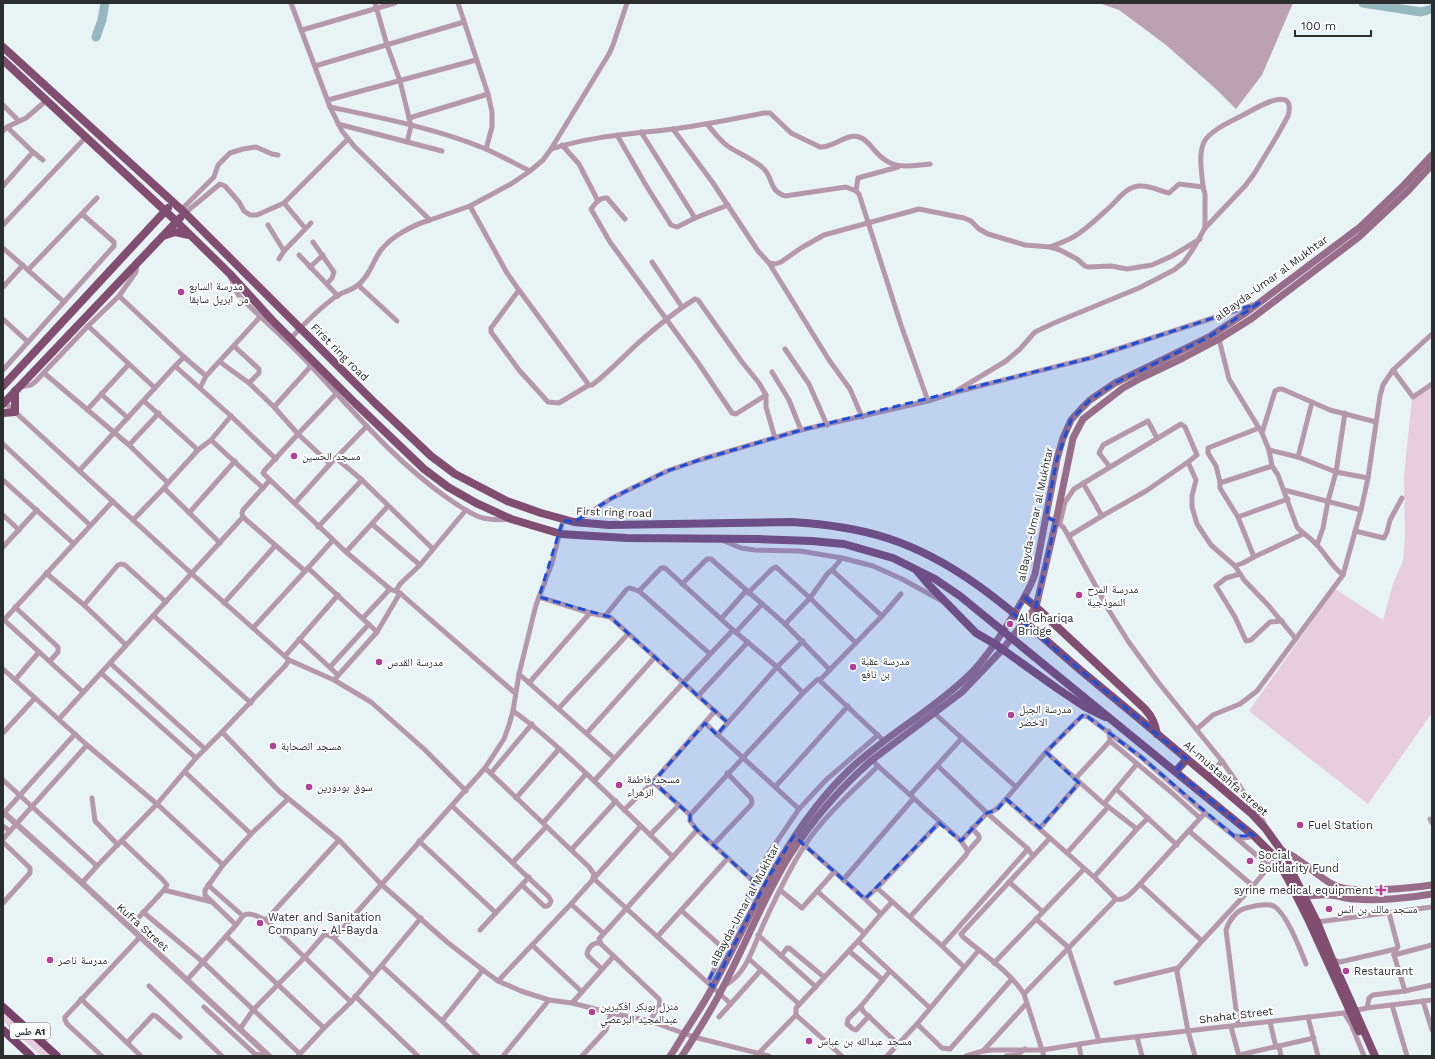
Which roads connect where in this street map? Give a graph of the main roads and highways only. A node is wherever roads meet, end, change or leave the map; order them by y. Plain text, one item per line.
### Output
1 (3, 47) edge
2 (3, 60) edge
3 (1432, 155) edge
4 (1432, 166) edge
5 (1406, 188) junction
6 (173, 203) junction
7 (166, 211) junction
8 (183, 212) junction
9 (176, 221) junction
10 (191, 236) junction
11 (1351, 239) junction
12 (158, 240) junction
13 (247, 274) junction
14 (238, 283) junction
15 (3, 386) edge
16 (17, 388) junction
17 (3, 403) edge
18 (3, 413) edge
19 (395, 422) junction
20 (384, 432) junction
21 (462, 478) junction
22 (454, 491) junction
23 (915, 569) junction
24 (1025, 598) junction
25 (1036, 606) junction
26 (1032, 629) joint
27 (995, 644) junction
28 (1002, 650) junction
29 (1121, 725) junction
30 (1157, 734) junction
31 (882, 746) junction
32 (1186, 759) junction
33 (1176, 771) junction
34 (1281, 850) junction
35 (1432, 885) edge
36 (1294, 890) junction
37 (1432, 894) edge
38 (1305, 897) junction
39 (1328, 958) junction
40 (3, 1007) edge
41 (1350, 1011) junction
42 (3, 1030) edge
43 (31, 1056) edge
44 (57, 1056) edge
45 (670, 1056) edge
46 (682, 1056) edge
47 (1370, 1056) edge
48 (1375, 1056) edge

1 - 6 main road, First ring road
2 - 7 main road
3 - 5 main road, alBayda-Umar al Mukhtar
4 - 5 main road, alBayda-Umar al Mukhtar
5 - 11 main road, alBayda-Umar al Mukhtar
6 - 7 main road
6 - 8 main road, First ring road
7 - 9 main road
7 - 15 main road
8 - 9 main road
8 - 13 main road, First ring road
9 - 10 main road
9 - 12 main road
10 - 12 main road
10 - 14 main road
11 - 24 main road, alBayda-Umar al Mukhtar
11 - 25 main road, alBayda-Umar al Mukhtar
12 - 16 main road
13 - 14 main road
13 - 19 main road, First ring road
14 - 20 main road
16 - 17 main road
16 - 18 main road
19 - 20 main road
19 - 21 main road, First ring road
20 - 22 main road
21 - 22 main road
21 - 26 main road, First ring road
22 - 23 main road
23 - 27 main road
23 - 29 main road, Al-mustashfa street
24 - 25 main road
24 - 27 main road, alBayda-Umar al Mukhtar
25 - 28 main road, alBayda-Umar al Mukhtar
25 - 30 main road
26 - 30 main road, Al-mustashfa street
27 - 28 main road
27 - 31 main road, alBayda-Umar al Mukhtar
28 - 29 main road
28 - 31 main road, alBayda-Umar al Mukhtar
29 - 33 main road, Al-mustashfa street
30 - 32 main road, Al-mustashfa street
31 - 45 main road, alBayda-Umar al Mukhtar
31 - 46 main road, alBayda-Umar al Mukhtar
32 - 33 main road
32 - 34 main road, Al-mustashfa street
33 - 36 main road, Al-mustashfa street
34 - 35 main road
34 - 38 main road, Al-mustashfa street
36 - 38 main road
36 - 39 main road, Al-mustashfa street
37 - 38 main road
38 - 39 main road, Al-mustashfa street
39 - 41 main road, Al-mustashfa street
40 - 44 highway, طس A1
41 - 47 main road, Al-mustashfa street
41 - 48 main road, Al-mustashfa street
42 - 43 highway, طس A1

